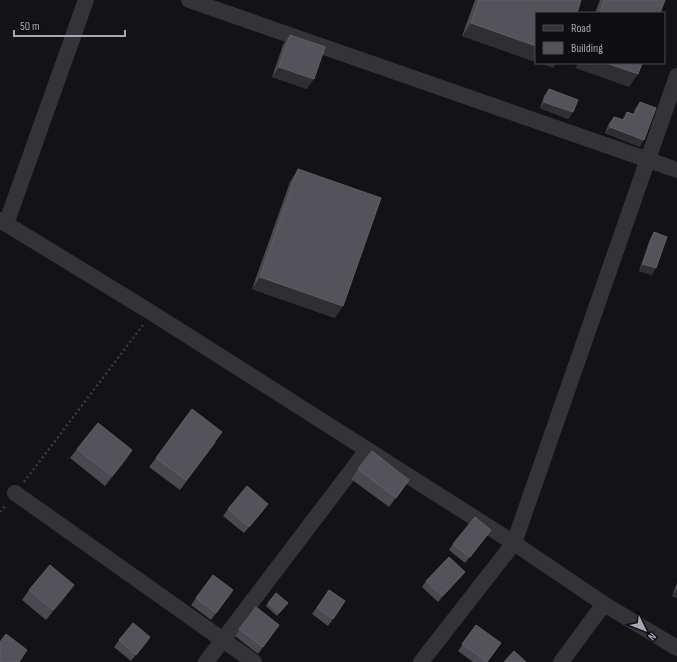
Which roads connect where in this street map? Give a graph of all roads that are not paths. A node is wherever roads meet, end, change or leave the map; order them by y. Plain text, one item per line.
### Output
1 (86, 0) edge
2 (189, 0) edge
3 (677, 76) edge
4 (648, 159) junction
5 (677, 170) edge
6 (3, 222) edge
7 (367, 450) junction
8 (15, 493) road end
9 (514, 543) junction
10 (604, 604) junction
11 (223, 640) junction
12 (677, 648) edge
13 (206, 662) edge
14 (254, 662) edge
15 (421, 662) edge
16 (561, 662) edge

1 - 6 street
2 - 4 street
3 - 4 street
4 - 5 street
4 - 9 street
6 - 7 street
7 - 9 street
7 - 11 street
8 - 11 street
9 - 10 street
9 - 15 street
10 - 12 street
10 - 16 street
11 - 13 street
11 - 14 street

